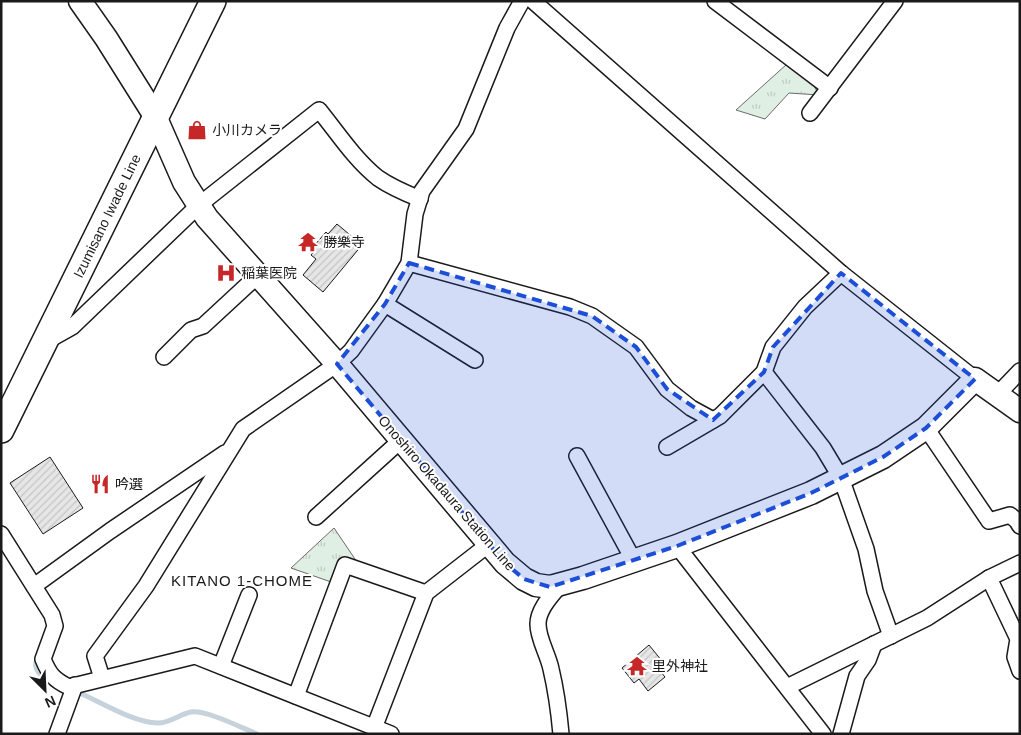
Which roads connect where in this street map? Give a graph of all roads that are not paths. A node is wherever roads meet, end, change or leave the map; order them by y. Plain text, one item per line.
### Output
1 (80, 1) edge
2 (213, 1) edge
3 (522, 1) edge
4 (533, 1) edge
5 (715, 1) edge
6 (895, 1) edge
7 (830, 88) junction
8 (810, 113) dead end
9 (155, 116) junction
10 (420, 199) junction
11 (199, 205) junction
12 (409, 263) junction
13 (841, 273) junction
14 (257, 276) junction
15 (385, 304) junction
16 (44, 343) junction
17 (164, 358) dead end
18 (475, 360) dead end
19 (337, 364) junction
20 (1020, 371) edge
21 (764, 372) junction
22 (975, 380) junction
23 (997, 395) junction
24 (1020, 411) edge
25 (713, 420) junction
26 (926, 428) junction
27 (1, 430) edge
28 (400, 440) junction
29 (667, 447) dead end
30 (230, 449) junction
31 (576, 456) dead end
32 (841, 478) junction
33 (316, 518) dead end
34 (1020, 526) edge
35 (1, 534) edge
36 (489, 544) junction
37 (677, 546) junction
38 (634, 561) junction
39 (1020, 563) edge
40 (989, 578) junction
41 (561, 584) junction
42 (34, 586) junction
43 (426, 593) junction
44 (249, 595) dead end
45 (892, 636) junction
46 (874, 644) junction
47 (222, 666) junction
48 (1020, 671) edge
49 (102, 678) junction
50 (75, 685) junction
51 (787, 687) junction
52 (296, 696) junction
53 (374, 728) junction
54 (57, 734) edge
55 (391, 734) edge
56 (560, 734) edge
57 (823, 734) edge
58 (841, 734) edge

1 - 9 main road, Onoshiro Okadaura Station Line
2 - 9 main road, Izumisano Iwade Line
3 - 10 street
4 - 13 street
5 - 7 street
6 - 7 street
7 - 8 street
9 - 11 main road, Onoshiro Okadaura Station Line
9 - 16 main road, Izumisano Iwade Line
10 - 11 street
10 - 12 street
11 - 14 main road, Onoshiro Okadaura Station Line
11 - 16 street
12 - 15 street
12 - 25 street
13 - 21 street
13 - 22 street
14 - 17 street
14 - 19 main road, Onoshiro Okadaura Station Line
15 - 18 street
15 - 19 street
16 - 27 main road, Izumisano Iwade Line
19 - 28 main road, Onoshiro Okadaura Station Line
19 - 30 street
20 - 23 street
21 - 25 street
21 - 32 street
22 - 23 main road
22 - 26 main road, Onoshiro Okadaura Station Line
23 - 24 main road
25 - 29 street
26 - 32 main road, Onoshiro Okadaura Station Line
26 - 34 street
28 - 33 street
28 - 36 main road, Onoshiro Okadaura Station Line
30 - 42 street
30 - 49 street
31 - 38 street
32 - 37 main road, Onoshiro Okadaura Station Line
32 - 45 street
35 - 42 street
36 - 41 main road, Onoshiro Okadaura Station Line
36 - 43 street
37 - 38 main road, Onoshiro Okadaura Station Line
37 - 51 street
38 - 41 main road, Onoshiro Okadaura Station Line
39 - 40 street
40 - 45 street
40 - 48 street
41 - 56 street
42 - 50 street
43 - 52 street
43 - 53 street
44 - 47 street
45 - 46 street
46 - 51 street
46 - 58 street
47 - 49 street
47 - 52 street
49 - 50 street
50 - 54 street
51 - 57 street
52 - 53 street
53 - 55 street

